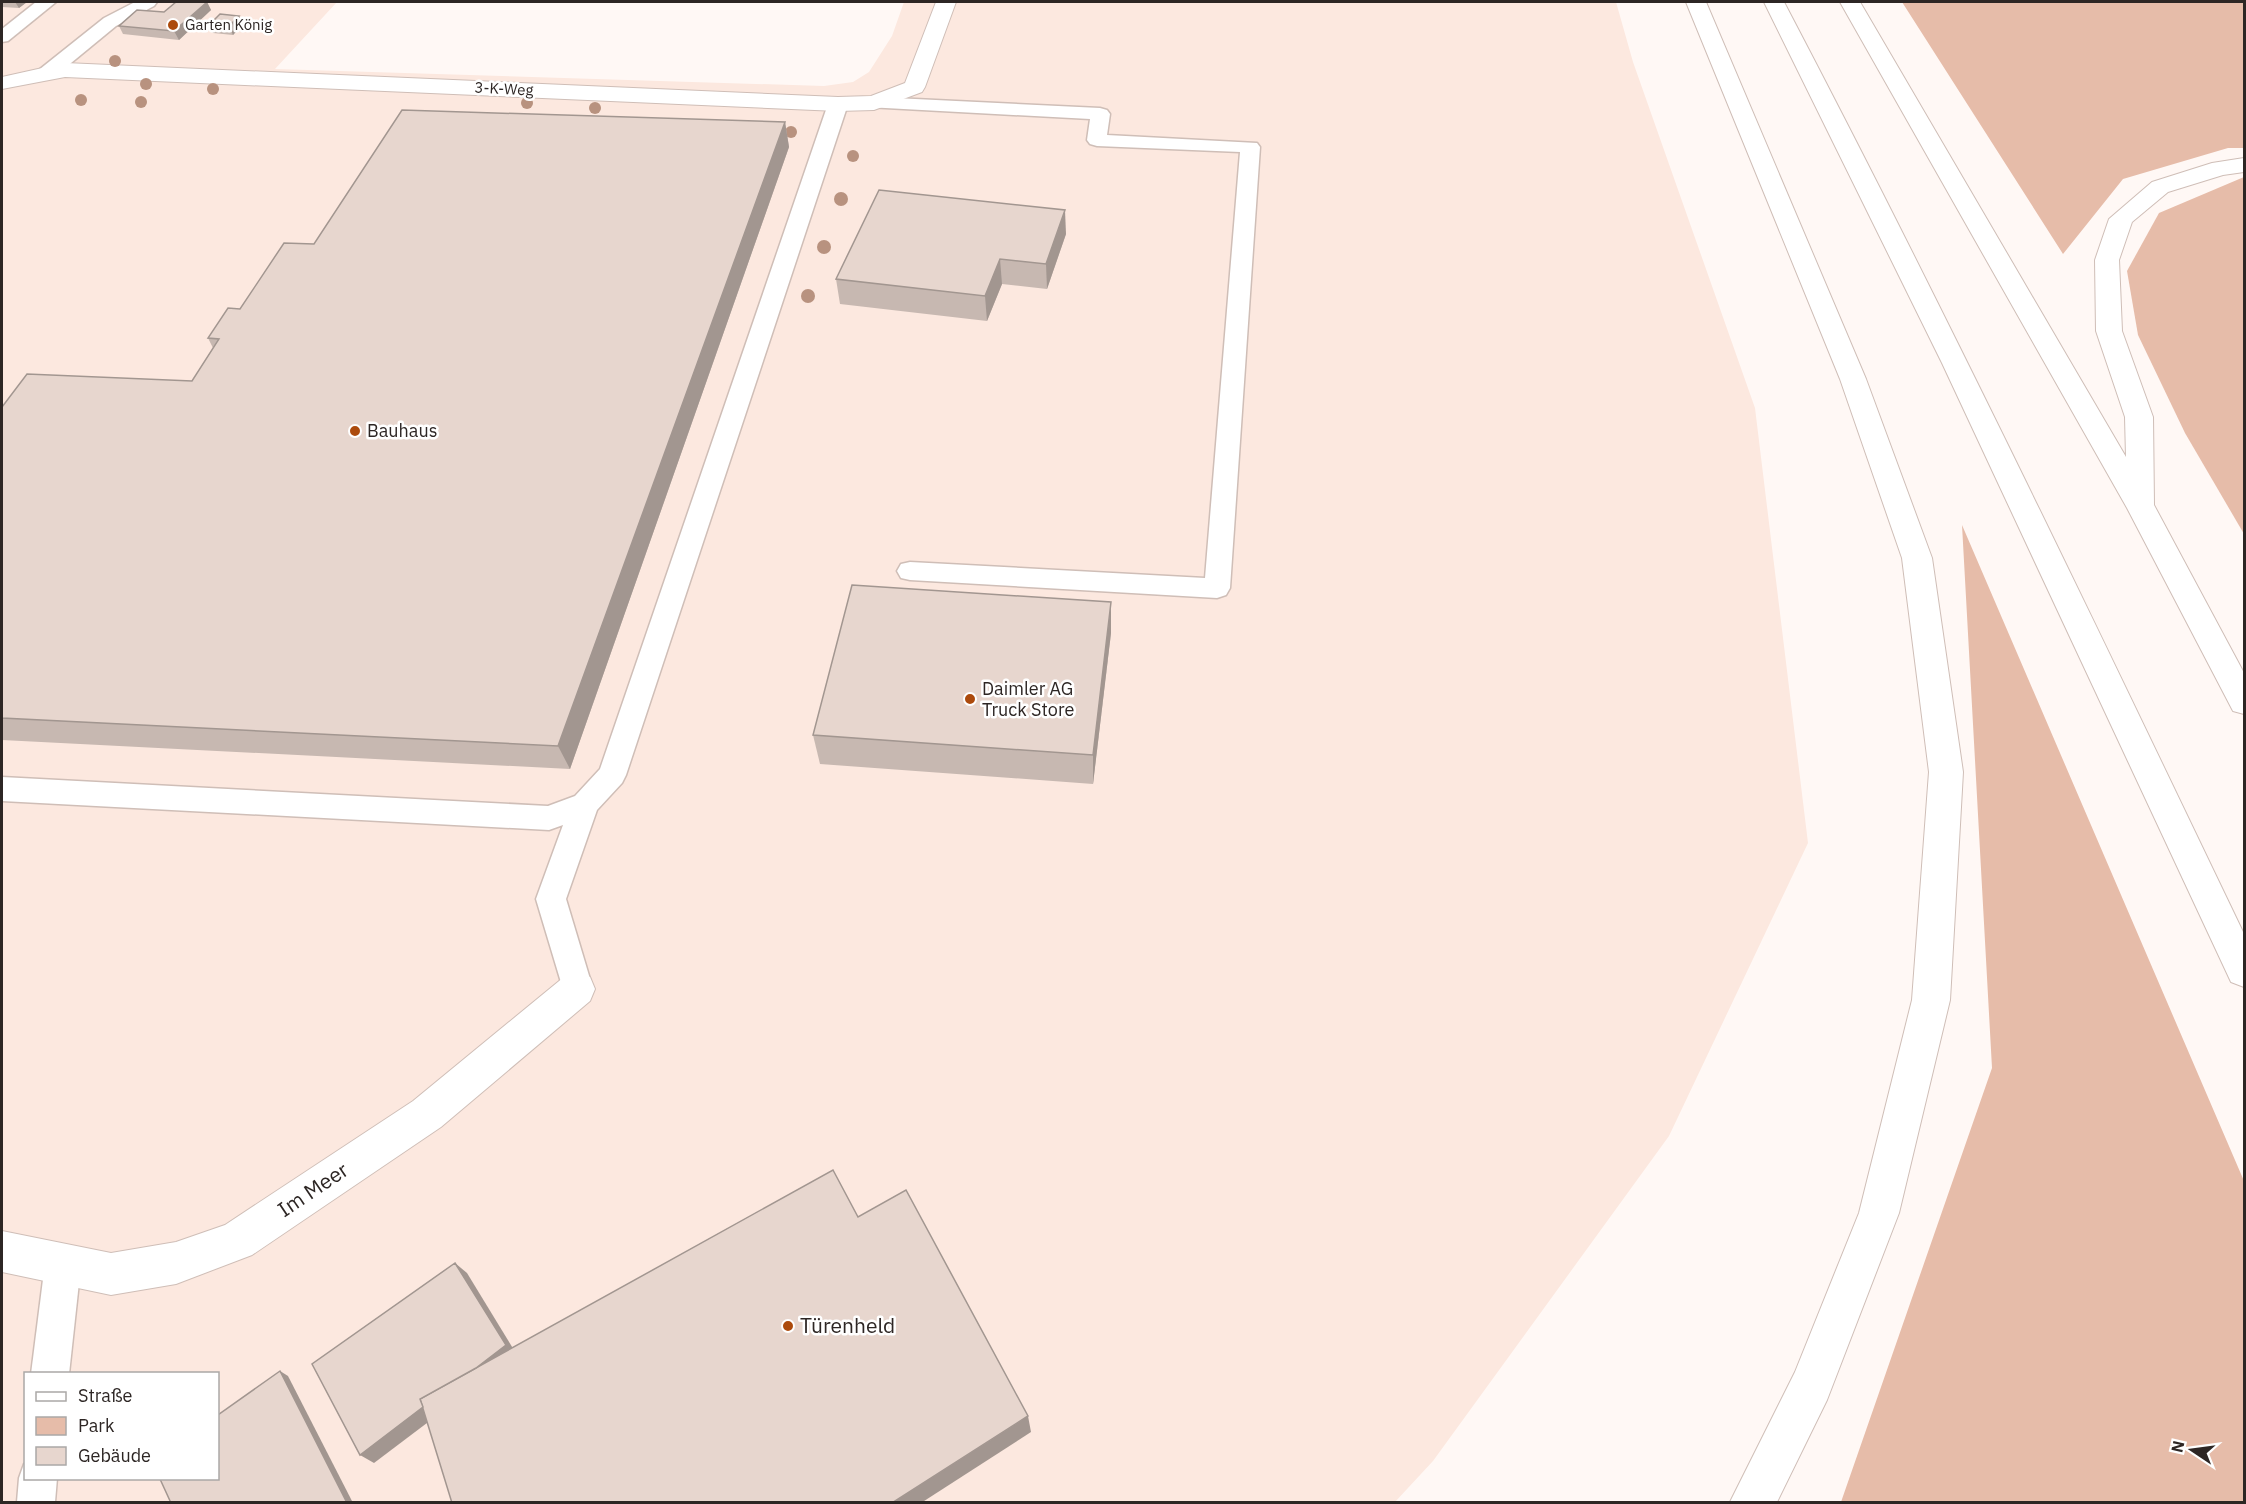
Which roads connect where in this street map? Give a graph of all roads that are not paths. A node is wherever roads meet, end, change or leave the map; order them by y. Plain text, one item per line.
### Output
1 (46, 2) edge
2 (148, 2) edge
3 (946, 2) edge
4 (1696, 2) edge
5 (1774, 2) edge
6 (1850, 2) edge
7 (2, 37) edge
8 (47, 73) junction
9 (2, 82) edge
10 (874, 103) junction
11 (838, 104) junction
12 (2244, 165) edge
13 (2141, 508) junction
14 (910, 571) dead end
15 (2244, 702) edge
16 (2, 789) edge
17 (585, 804) junction
18 (2244, 971) edge
19 (577, 989) joint
20 (2, 1252) edge
21 (63, 1264) junction
22 (50, 1372) edge
23 (38, 1480) edge
24 (36, 1503) edge
25 (1754, 1503) edge

1 - 7 lane
2 - 8 lane
3 - 10 main road, 3-K-Weg
4 - 25 main road
5 - 18 main road
6 - 13 main road
8 - 9 main road, 3-K-Weg
8 - 11 main road, 3-K-Weg
10 - 11 main road, 3-K-Weg
10 - 14 lane
11 - 17 lane
12 - 13 main road
13 - 15 main road
16 - 17 lane
17 - 19 lane
19 - 21 main road, Im Meer
20 - 21 main road, Im Meer
21 - 22 lane
23 - 24 lane

